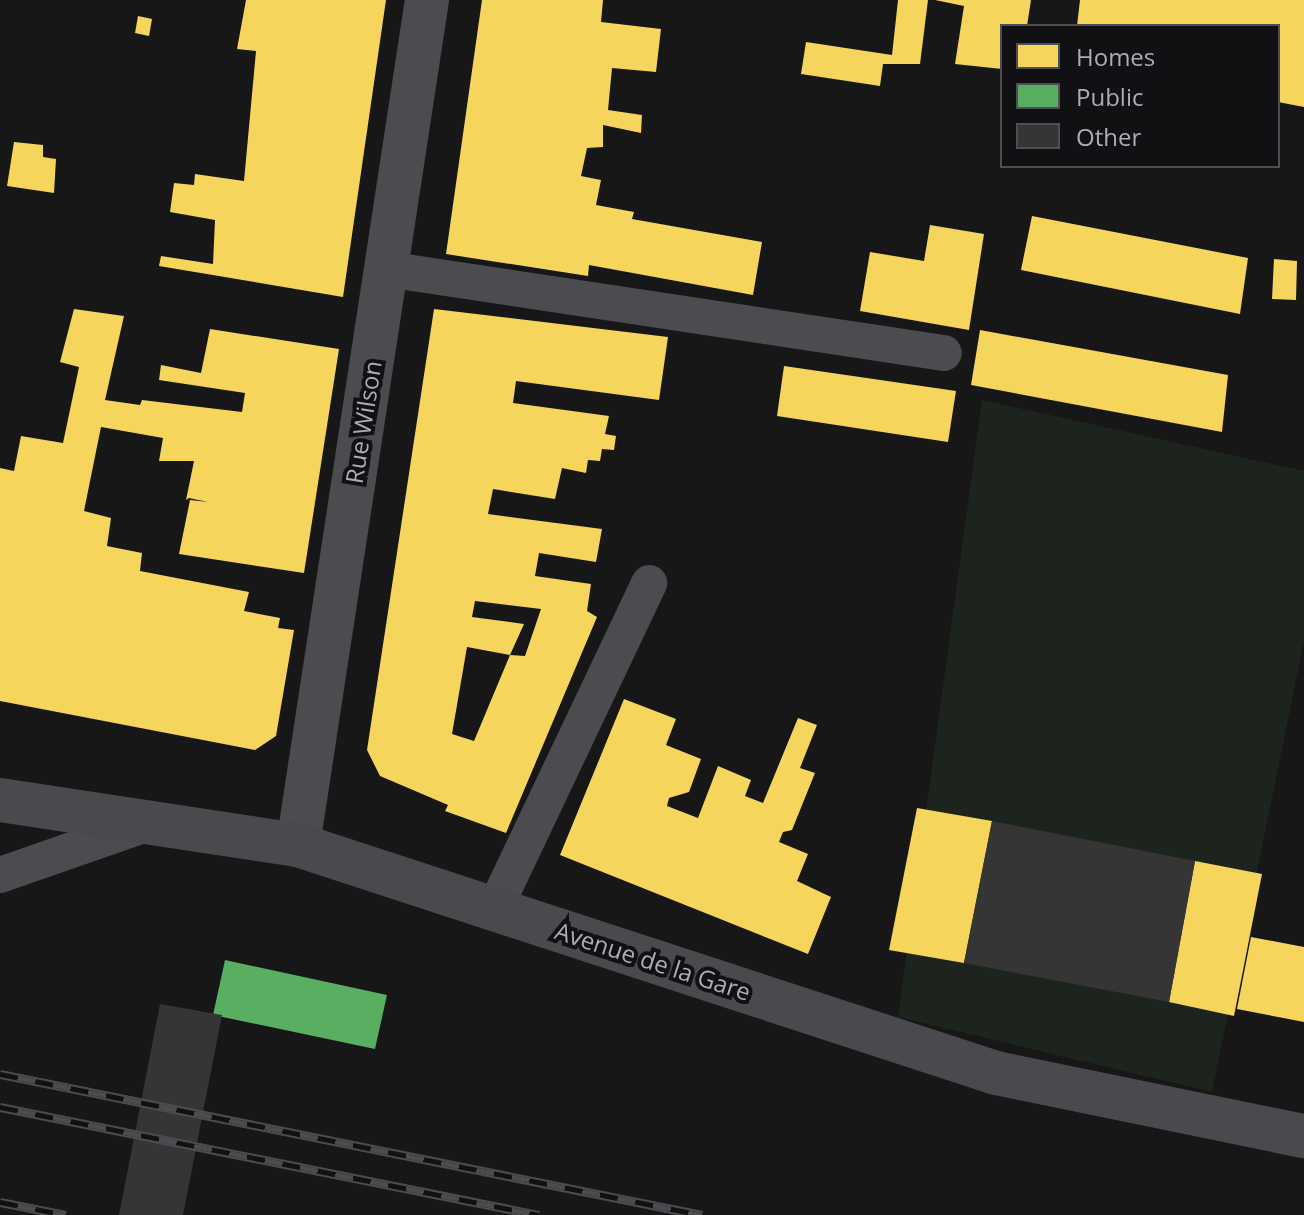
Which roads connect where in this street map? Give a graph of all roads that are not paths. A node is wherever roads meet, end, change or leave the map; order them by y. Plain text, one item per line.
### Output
1 (427, 0) edge
2 (386, 269) junction
3 (944, 353) dead end
4 (649, 583) dead end
5 (0, 800) edge
6 (49, 808) junction
7 (149, 823) junction
8 (0, 825) edge
9 (298, 845) junction
10 (0, 875) edge
11 (494, 910) junction
12 (1304, 1136) edge

1 - 2 street, Rue Wilson
2 - 3 lane
2 - 9 street, Rue Wilson
4 - 11 lane
5 - 6 street, Avenue de la Gare
6 - 7 street, Avenue de la Gare
6 - 8 lane
7 - 9 street, Avenue de la Gare
7 - 10 lane
9 - 11 street, Avenue de la Gare
11 - 12 street, Avenue de la Gare

